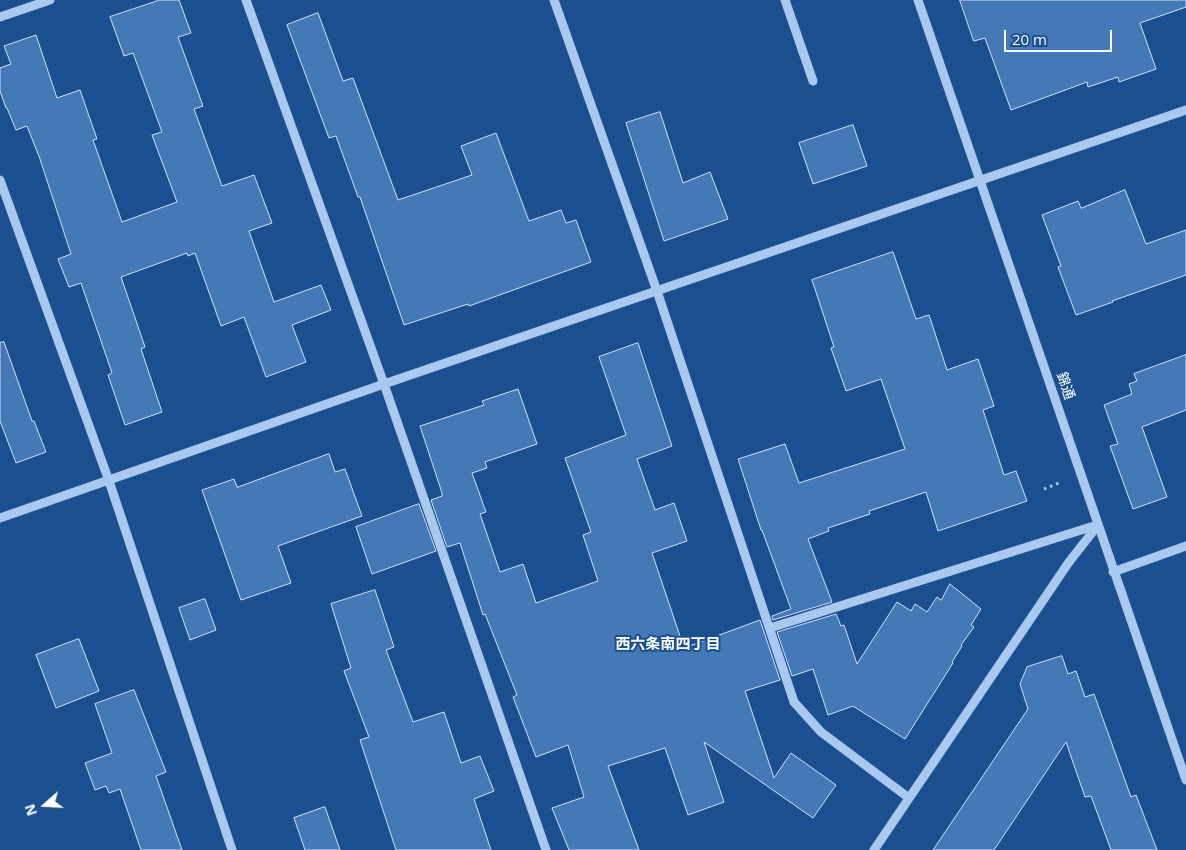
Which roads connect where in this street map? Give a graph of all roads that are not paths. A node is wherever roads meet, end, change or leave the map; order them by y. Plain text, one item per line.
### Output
1 (50, 0) edge
2 (246, 0) edge
3 (554, 0) edge
4 (785, 0) edge
5 (918, 0) edge
6 (0, 17) edge
7 (813, 81) dead end
8 (1186, 110) edge
9 (0, 180) edge
10 (981, 181) junction
11 (657, 291) junction
12 (384, 384) junction
13 (109, 481) junction
14 (0, 518) edge
15 (1098, 525) junction
16 (1186, 546) edge
17 (1113, 572) junction
18 (770, 628) junction
19 (1186, 780) edge
20 (909, 798) junction
21 (232, 850) edge
22 (546, 850) edge
23 (874, 850) edge

1 - 6 street
2 - 12 street
3 - 11 street
4 - 7 street
5 - 10 street, 錦通
8 - 10 street
9 - 13 street
10 - 11 street
10 - 15 street, 錦通
11 - 12 street
11 - 18 street
12 - 13 street
12 - 22 street
13 - 14 street
13 - 21 street
15 - 17 street, 錦通
15 - 18 street
15 - 20 street
16 - 17 street
17 - 19 street, 錦通
18 - 20 street
20 - 23 street

